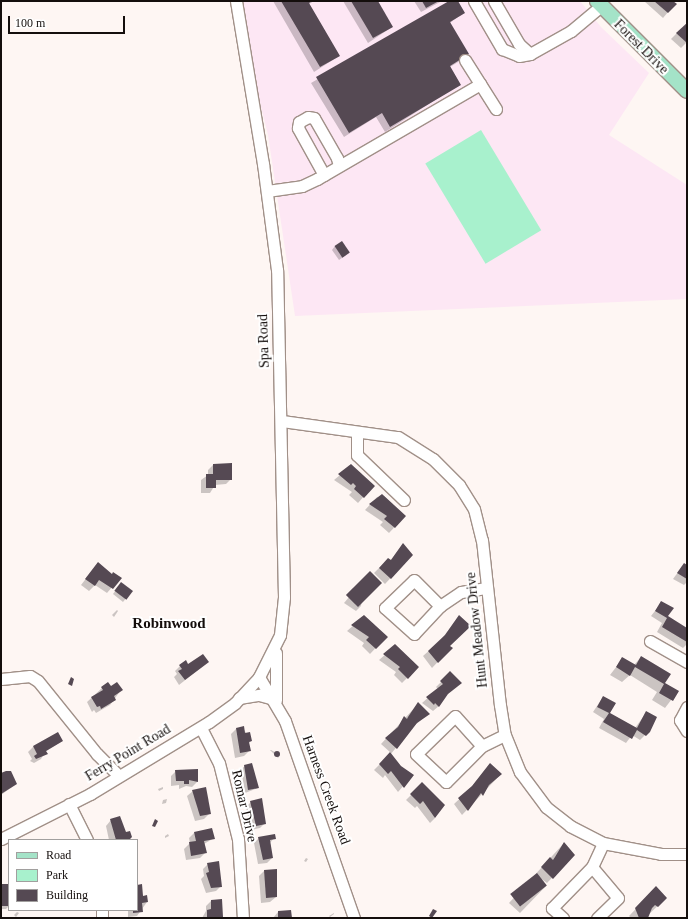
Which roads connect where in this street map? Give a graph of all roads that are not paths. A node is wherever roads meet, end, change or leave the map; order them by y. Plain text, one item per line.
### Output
1 (236, 1) edge
2 (474, 1) edge
3 (494, 1) edge
4 (599, 3) edge
5 (530, 54) junction
6 (465, 60) dead end
7 (480, 84) junction
8 (687, 91) edge
9 (496, 109) dead end
10 (339, 166) junction
11 (324, 175) junction
12 (267, 191) junction
13 (282, 421) junction
14 (357, 432) junction
15 (404, 500) dead end
16 (488, 588) junction
17 (440, 606) junction
18 (650, 641) dead end
19 (276, 646) junction
20 (687, 662) edge
21 (259, 677) junction
22 (1, 679) edge
23 (239, 698) junction
24 (275, 702) junction
25 (687, 707) edge
26 (201, 728) junction
27 (687, 731) edge
28 (505, 735) junction
29 (482, 746) junction
30 (118, 775) junction
31 (69, 804) junction
32 (1, 839) edge
33 (86, 839) edge
34 (603, 843) junction
35 (687, 855) edge
36 (592, 867) junction
37 (243, 918) edge
38 (354, 918) edge
39 (563, 918) edge
40 (597, 918) edge

1 - 12 street, Spa Road
2 - 5 street
3 - 5 street
4 - 5 street
4 - 8 main road, Forest Drive
6 - 7 street
7 - 9 street
7 - 10 street
10 - 11 street
10 - 11 street
11 - 12 street
12 - 13 street, Spa Road
13 - 14 street, Hunt Meadow Drive
13 - 19 street, Spa Road
14 - 15 street
14 - 16 street, Hunt Meadow Drive
16 - 17 street
16 - 28 street, Hunt Meadow Drive
17 - 17 street
18 - 20 street
19 - 21 street, Spa Road
19 - 24 street
21 - 23 street, Ferry Point Road
21 - 24 street, Harness Creek Road
22 - 30 street
23 - 24 street
23 - 26 street, Ferry Point Road
24 - 38 street, Harness Creek Road
25 - 27 street
26 - 30 street, Ferry Point Road
26 - 37 street, Romar Drive
28 - 29 street
28 - 34 street, Hunt Meadow Drive
29 - 29 street
30 - 31 street, Ferry Point Road
31 - 32 street, Ferry Point Road
31 - 33 street
34 - 35 street, Hunt Meadow Drive
34 - 36 street
36 - 39 street
36 - 40 street

